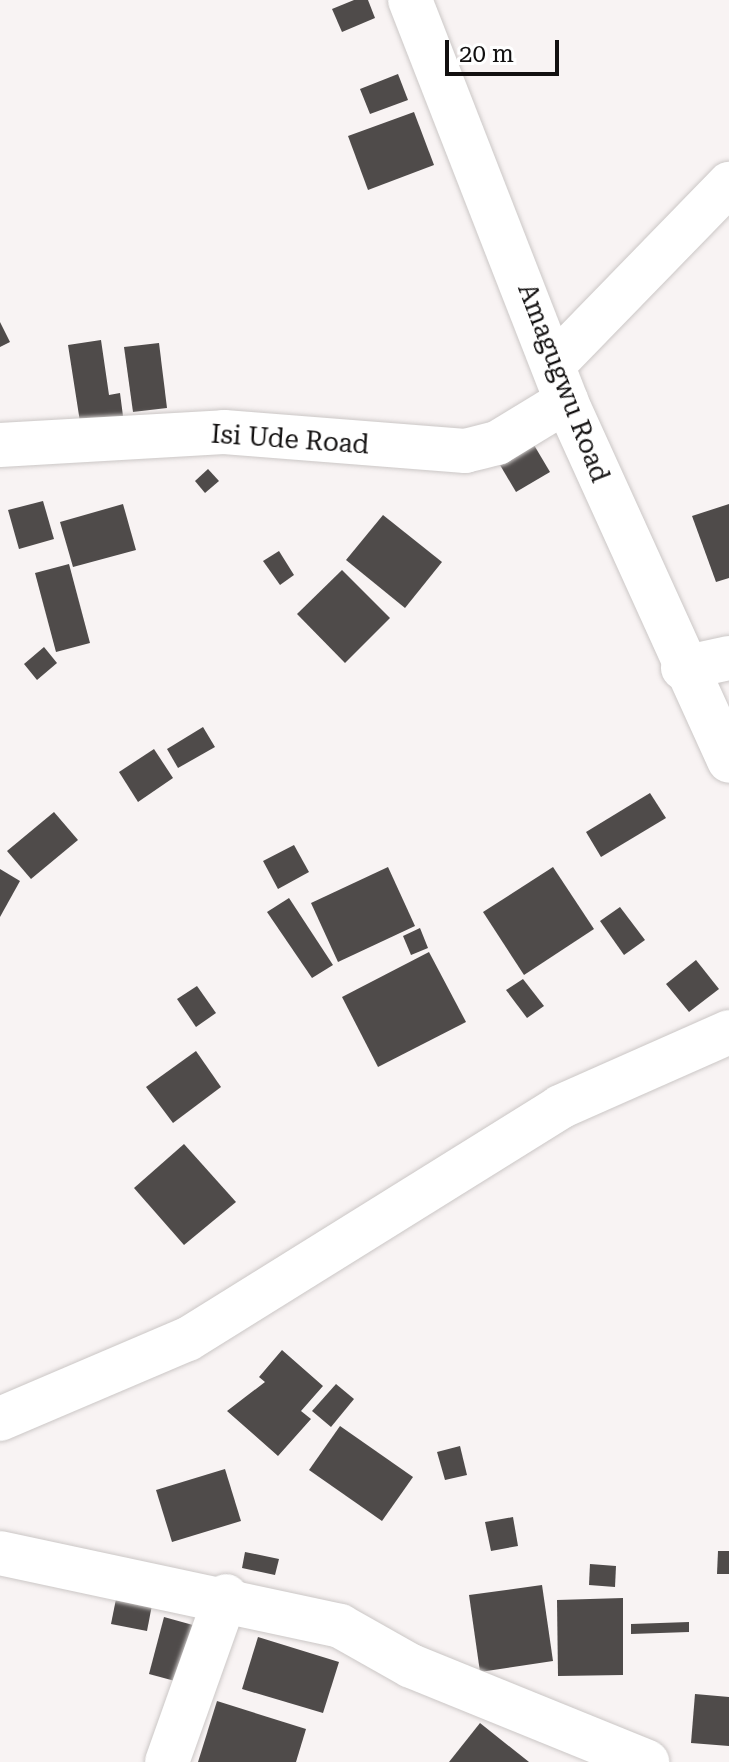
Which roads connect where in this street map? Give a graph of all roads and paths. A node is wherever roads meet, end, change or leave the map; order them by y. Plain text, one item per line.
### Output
1 (410, 0) edge
2 (729, 184) edge
3 (560, 382) junction
4 (0, 445) edge
5 (729, 658) edge
6 (683, 668) junction
7 (729, 761) edge
8 (729, 1032) edge
9 (0, 1419) edge
10 (0, 1553) edge
11 (226, 1596) junction
12 (167, 1762) edge
13 (647, 1762) edge

1 - 3 street, Amagugwu Road
2 - 3 street, Isi Ude Road
3 - 4 street, Isi Ude Road
3 - 6 street, Amagugwu Road
5 - 6 street
6 - 7 street, Amagugwu Road
8 - 9 street
10 - 11 street
11 - 12 street
11 - 13 street

